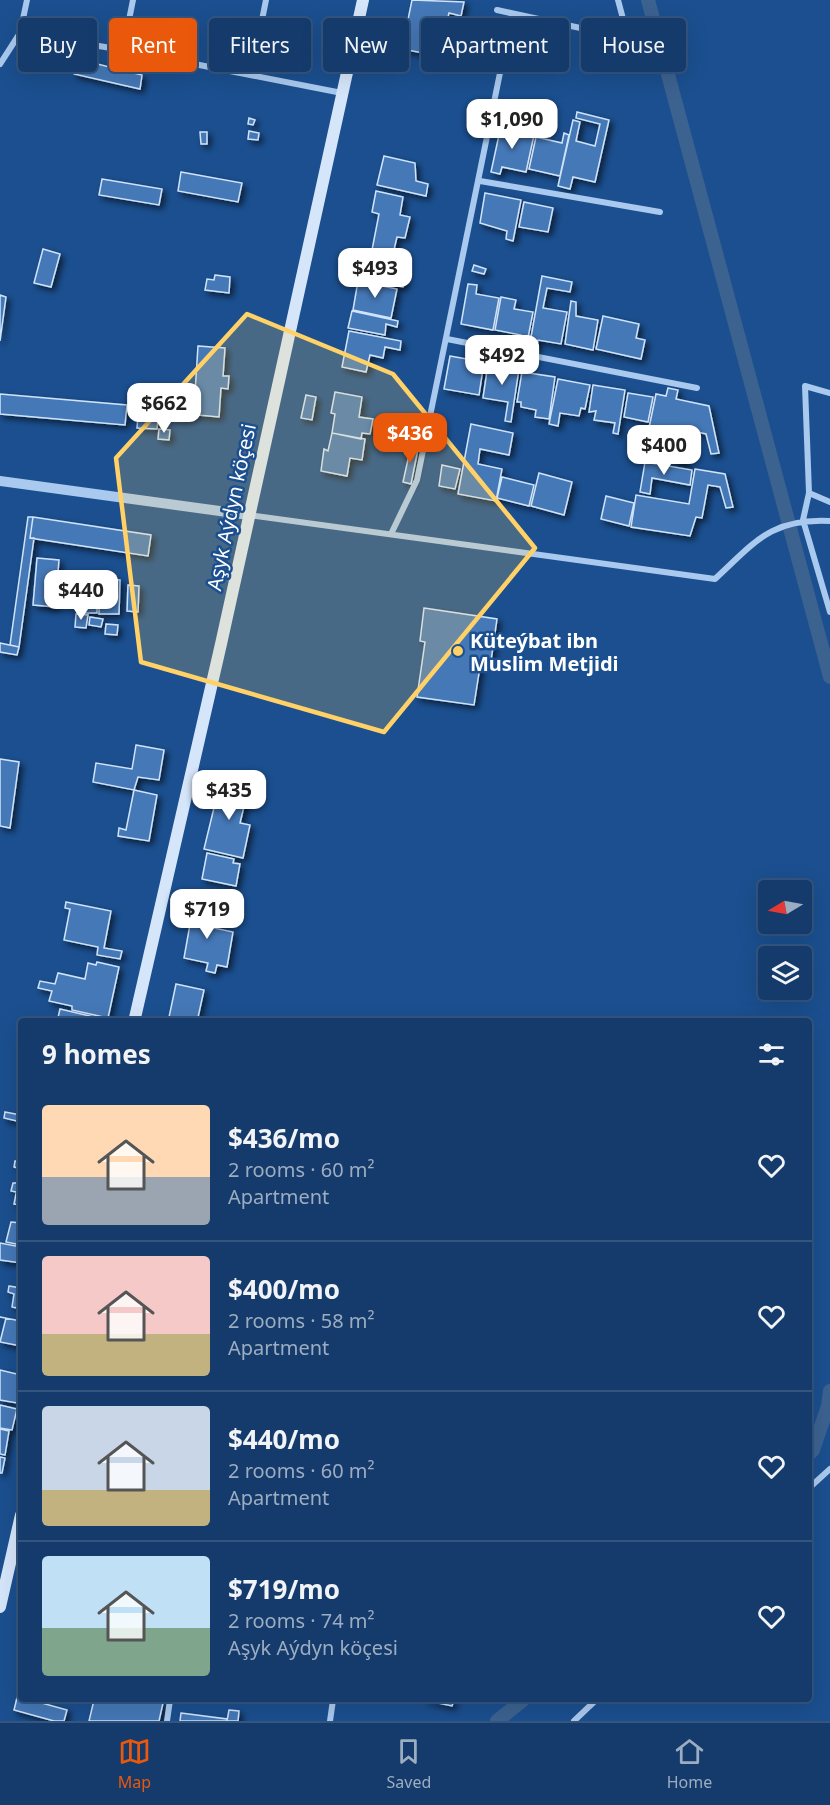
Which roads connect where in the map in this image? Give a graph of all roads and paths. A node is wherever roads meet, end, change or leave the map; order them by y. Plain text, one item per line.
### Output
1 (27, 0) edge
2 (134, 0) edge
3 (266, 0) edge
4 (363, 0) edge
5 (618, 0) edge
6 (497, 10) dead end
7 (512, 14) junction
8 (23, 18) edge
9 (130, 18) edge
10 (18, 36) edge
11 (0, 64) edge
12 (197, 64) edge
13 (251, 75) junction
14 (342, 93) junction
15 (480, 181) junction
16 (660, 212) dead end
17 (447, 339) junction
18 (697, 388) dead end
19 (830, 393) edge
20 (0, 481) edge
21 (809, 493) junction
22 (830, 502) edge
23 (249, 515) junction
24 (803, 520) junction
25 (830, 521) edge
26 (392, 532) junction
27 (830, 612) edge
28 (135, 1018) edge
29 (830, 1469) edge
30 (812, 1485) edge
31 (18, 1528) edge
32 (0, 1607) edge
33 (170, 1702) edge
34 (333, 1702) edge
35 (594, 1702) edge
36 (167, 1721) edge
37 (330, 1721) edge
38 (574, 1721) edge

1 - 8 street
2 - 9 street
3 - 13 street
4 - 14 main road, Aşyk Aýdyn köçesi
5 - 7 street
6 - 7 street
7 - 15 street
10 - 11 street
12 - 13 street
13 - 14 street
14 - 23 main road, Aşyk Aýdyn köçesi
15 - 16 street
15 - 17 street
17 - 18 street
17 - 26 street
19 - 21 street
20 - 23 street
21 - 22 street
21 - 24 street
23 - 26 street
23 - 28 main road, Aşyk Aýdyn köçesi
24 - 25 street
24 - 26 street
24 - 27 street
29 - 30 street
31 - 32 main road
33 - 36 street
34 - 37 street
35 - 38 street

